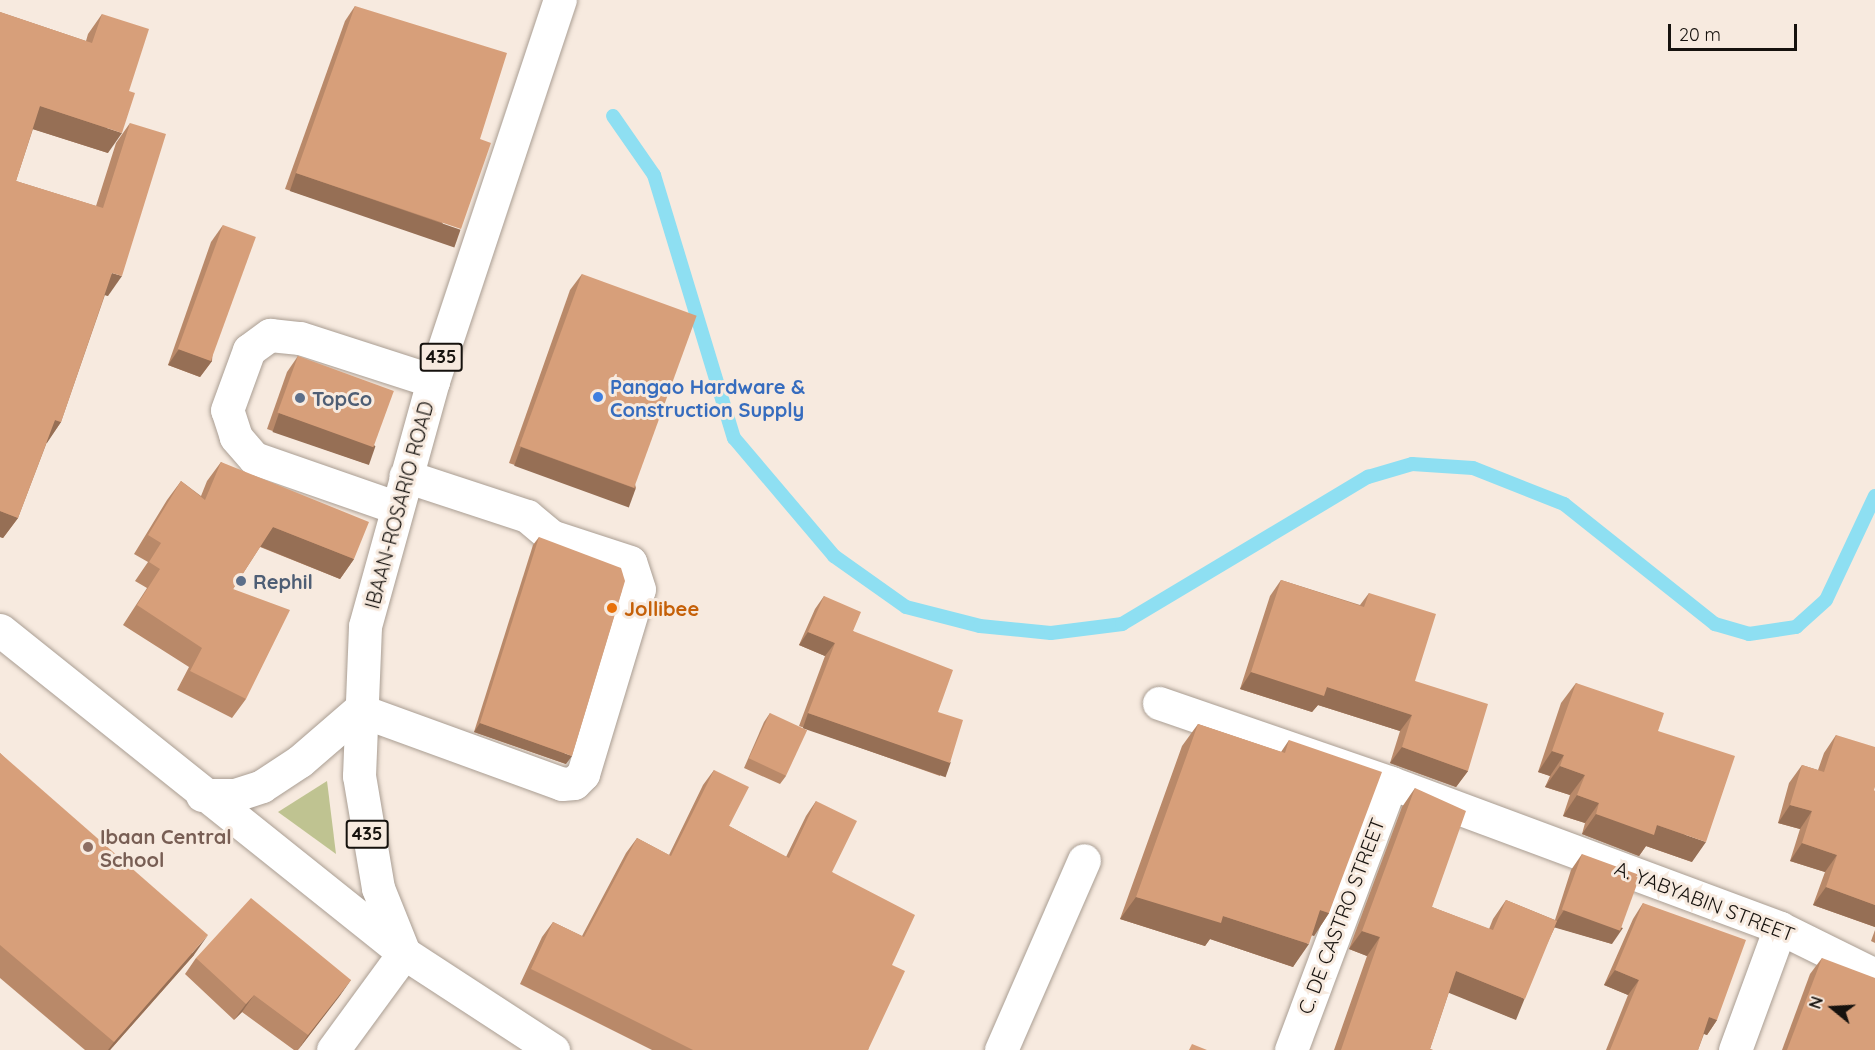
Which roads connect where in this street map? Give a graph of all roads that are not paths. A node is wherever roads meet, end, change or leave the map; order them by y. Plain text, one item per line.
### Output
1 (560, 0) edge
2 (433, 381) junction
3 (405, 476) junction
4 (395, 507) junction
5 (0, 630) edge
6 (1159, 703) dead end
7 (359, 710) junction
8 (1392, 783) junction
9 (202, 795) junction
10 (1084, 860) dead end
11 (1780, 928) junction
12 (404, 952) junction
13 (1875, 975) edge
14 (333, 1050) edge
15 (553, 1050) edge
16 (1002, 1050) edge
17 (1291, 1050) edge
18 (1735, 1050) edge

1 - 2 main road, IBAAN-ROSARIO ROAD / 435
2 - 3 main road, IBAAN-ROSARIO ROAD / 435
2 - 4 main road
3 - 4 main road, IBAAN-ROSARIO ROAD / 435
3 - 7 main road
4 - 7 main road, IBAAN-ROSARIO ROAD / 435
5 - 9 main road
6 - 8 main road, A. YABYABIN STREET
7 - 9 main road
7 - 12 main road, IBAAN-ROSARIO ROAD / 435
8 - 11 main road, A. YABYABIN STREET
8 - 17 main road, C. DE CASTRO STREET
9 - 12 main road
10 - 16 main road
11 - 13 main road, A. YABYABIN STREET
11 - 18 main road
12 - 14 main road
12 - 15 main road

